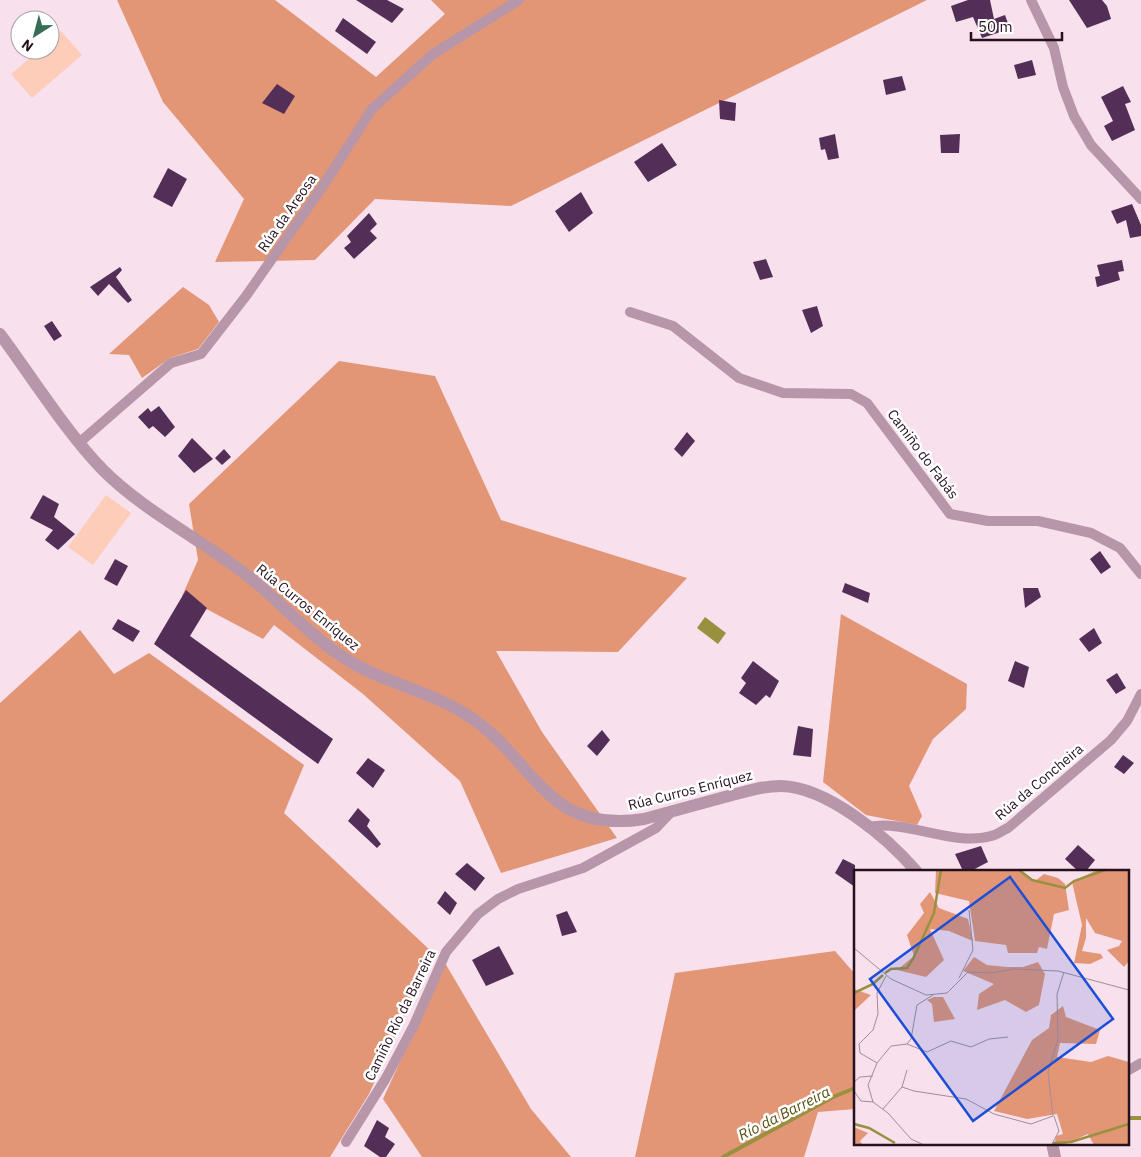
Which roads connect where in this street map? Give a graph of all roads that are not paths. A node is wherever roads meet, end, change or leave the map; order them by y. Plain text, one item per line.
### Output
1 (519, 0) edge
2 (1031, 0) edge
3 (1141, 199) edge
4 (630, 312) dead end
5 (0, 334) edge
6 (80, 442) junction
7 (1141, 574) edge
8 (1141, 694) edge
9 (671, 812) junction
10 (868, 827) junction
11 (915, 870) edge
12 (1141, 1063) edge
13 (1128, 1070) edge
14 (346, 1142) dead end
15 (1052, 1144) edge
16 (1055, 1157) edge

1 - 6 street, Rúa da Areosa
2 - 3 street
4 - 7 street, Camiño do Fabás
5 - 6 street, Rúa Curros Enríquez
6 - 9 street, Rúa Curros Enríquez
8 - 10 street, Rúa da Concheira
9 - 10 street, Rúa Curros Enríquez
9 - 14 street, Camiño Río da Barreira
10 - 11 street, Rúa Curros Enríquez
12 - 13 street
15 - 16 street

